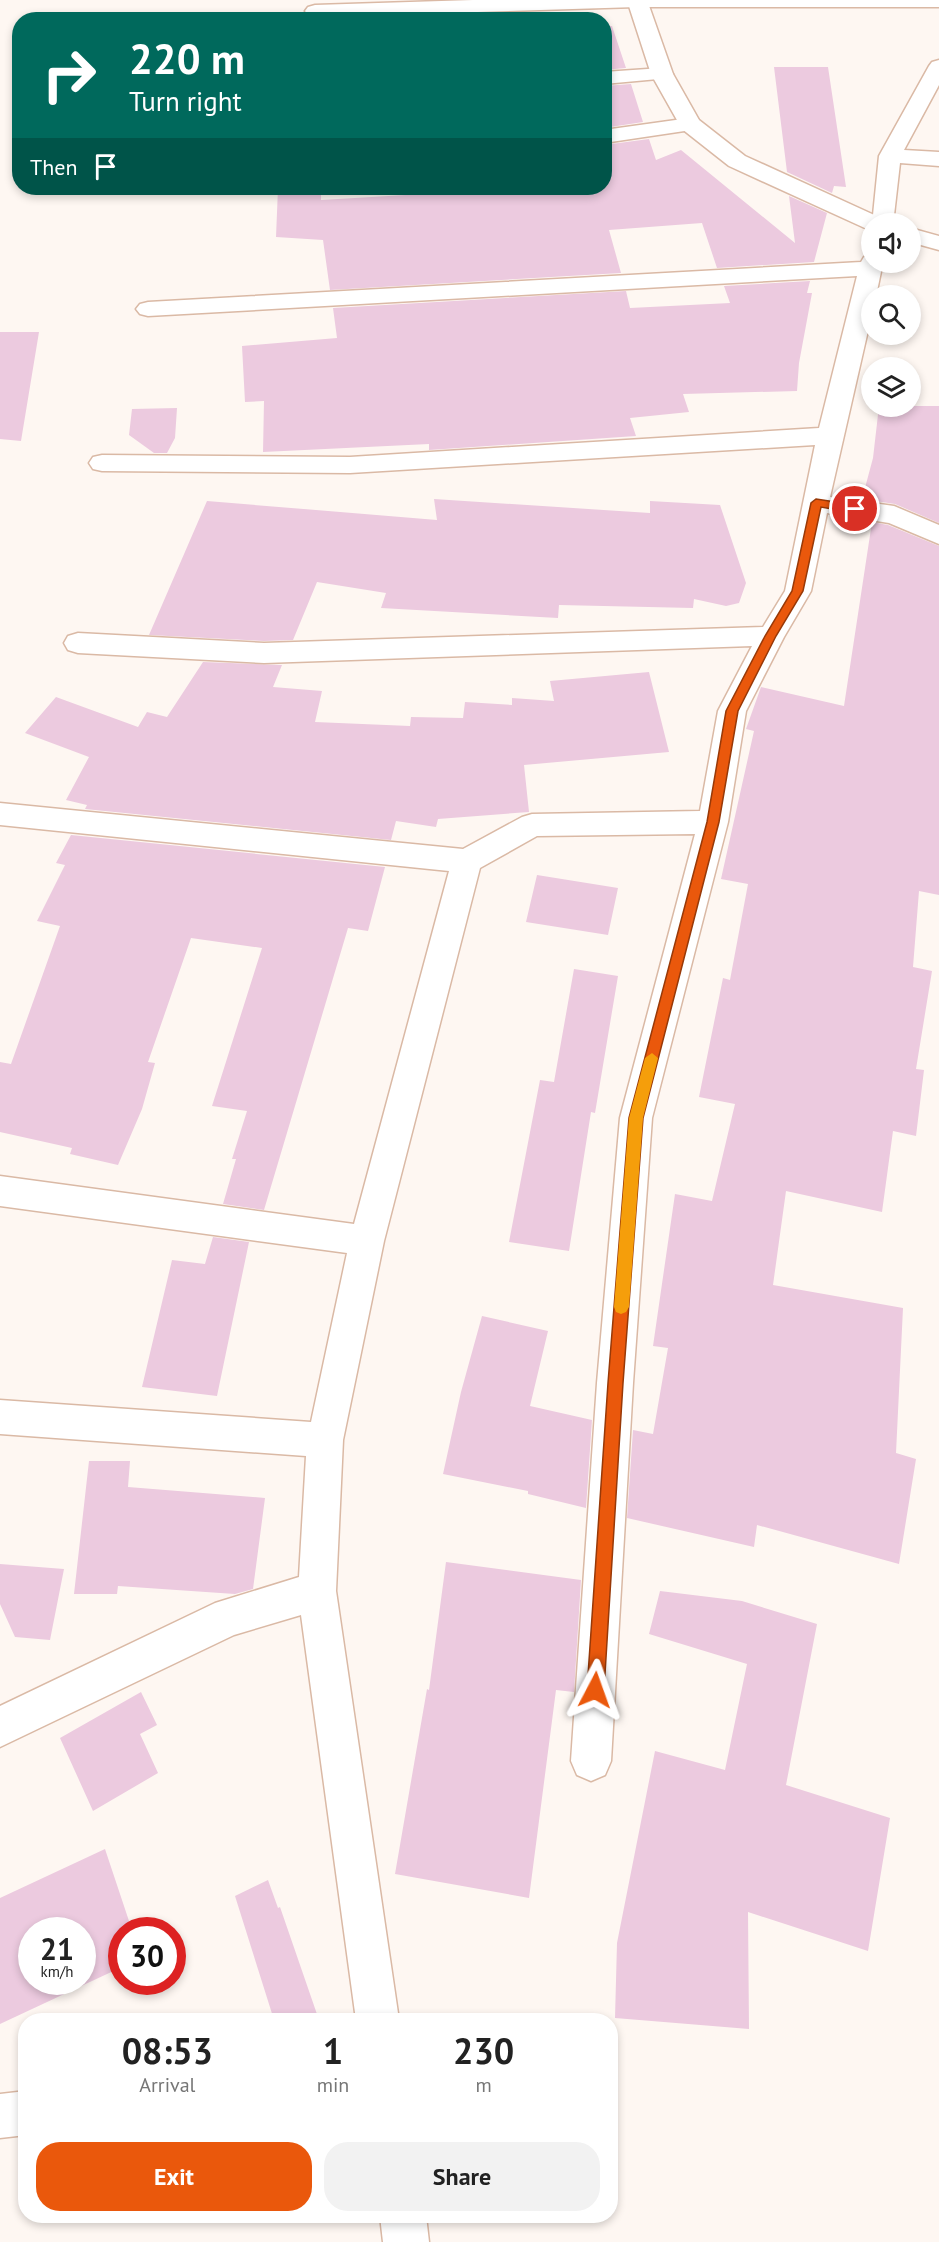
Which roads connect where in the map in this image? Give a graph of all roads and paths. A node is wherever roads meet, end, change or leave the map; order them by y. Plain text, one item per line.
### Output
1 (637, 0) edge
2 (939, 1) edge
3 (315, 11) dead end
4 (662, 74) junction
5 (937, 74) edge
6 (612, 77) edge
7 (690, 124) junction
8 (612, 135) edge
9 (890, 156) junction
10 (939, 159) edge
11 (883, 213) edge
12 (861, 218) edge
13 (921, 238) edge
14 (939, 243) edge
15 (861, 266) edge
16 (869, 273) edge
17 (148, 309) dead end
18 (830, 436) junction
19 (102, 463) dead end
20 (816, 503) junction
21 (939, 535) edge
22 (771, 636) junction
23 (78, 643) dead end
24 (0, 814) edge
25 (713, 822) junction
26 (467, 861) junction
27 (0, 1191) edge
28 (367, 1241) junction
29 (0, 1417) edge
30 (325, 1440) junction
31 (316, 1591) junction
32 (0, 1727) edge
33 (591, 1761) dead end
34 (376, 2013) edge
35 (18, 2114) edge
36 (0, 2116) edge
37 (404, 2223) edge
38 (406, 2242) edge

1 - 2 street
1 - 3 street
1 - 4 street
4 - 6 street
4 - 7 street
5 - 9 street
7 - 8 street
7 - 12 street
9 - 10 street
9 - 11 street
13 - 14 street
15 - 17 street
16 - 18 street
18 - 19 street
18 - 20 street
20 - 21 street
20 - 22 street
22 - 23 street
22 - 25 street
24 - 26 street
25 - 26 street
25 - 33 street
26 - 28 street
27 - 28 street
28 - 30 street
29 - 30 street
30 - 31 street
31 - 32 street
31 - 34 street
35 - 36 street
37 - 38 street

